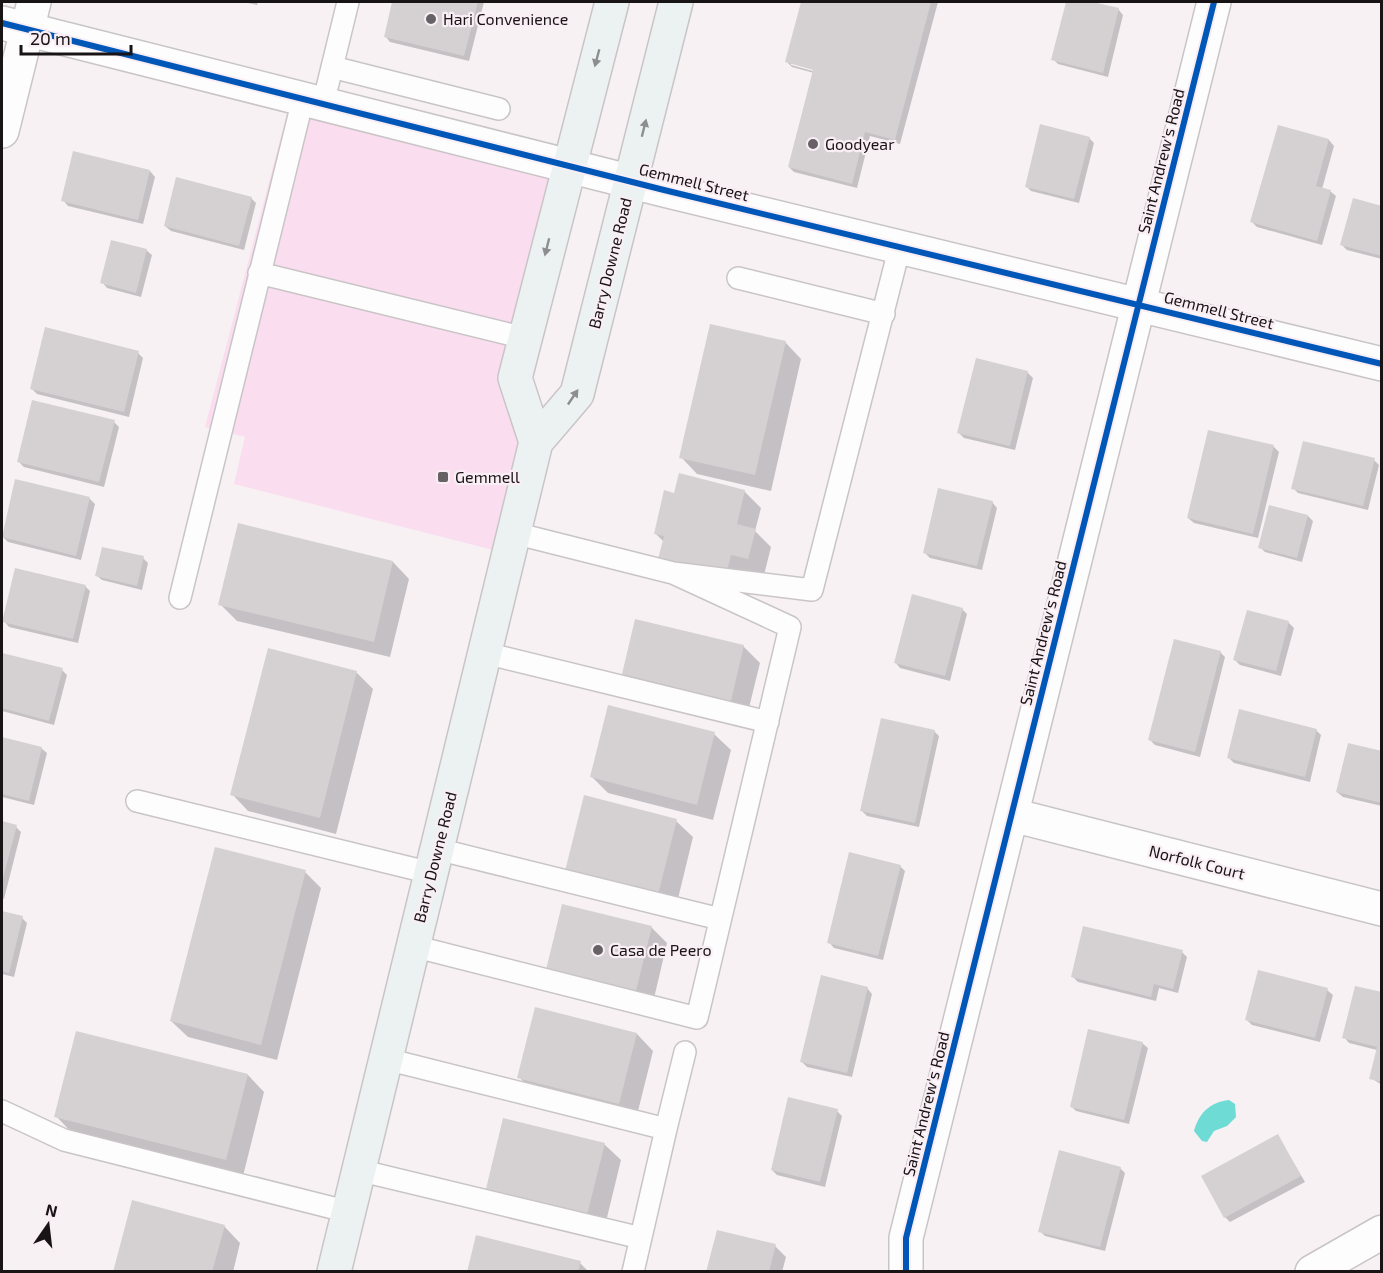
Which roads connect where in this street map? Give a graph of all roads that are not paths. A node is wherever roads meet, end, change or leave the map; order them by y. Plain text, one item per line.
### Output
1 (348, 2) edge
2 (612, 2) edge
3 (676, 2) edge
4 (1214, 2) edge
5 (21, 18) edge
6 (332, 67) junction
7 (313, 101) junction
8 (499, 109) dead end
9 (2, 131) edge
10 (569, 166) junction
11 (630, 181) junction
12 (900, 246) junction
13 (259, 273) junction
14 (738, 278) dead end
15 (1139, 304) junction
16 (884, 314) junction
17 (525, 338) junction
18 (1382, 364) edge
19 (536, 442) junction
20 (514, 533) junction
21 (673, 573) junction
22 (180, 598) dead end
23 (485, 653) junction
24 (768, 722) junction
25 (138, 801) dead end
26 (1012, 815) junction
27 (434, 861) junction
28 (1382, 909) edge
29 (720, 920) junction
30 (413, 946) junction
31 (684, 1052) dead end
32 (386, 1059) junction
33 (2, 1111) edge
34 (666, 1129) junction
35 (358, 1170) junction
36 (348, 1212) junction
37 (1382, 1232) edge
38 (640, 1238) junction
39 (334, 1272) edge
40 (633, 1272) edge
41 (906, 1272) edge
42 (1312, 1272) edge

1 - 6 lane
2 -> 10 main road
11 -> 3 main road, Barry Downe Road
4 - 15 street, Saint Andrew's Road
5 - 7 street, Gemmell Street
5 - 9 street
6 - 7 lane
6 - 8 lane
7 - 10 street, Gemmell Street
7 - 13 lane
10 - 11 street, Gemmell Street
10 -> 17 main road
11 - 12 street, Gemmell Street
19 -> 11 main road, Barry Downe Road
12 - 15 street, Gemmell Street
12 - 16 lane
13 - 17 lane
13 - 22 lane
14 - 16 lane
15 - 18 street, Gemmell Street
15 - 26 street, Saint Andrew's Road
16 - 21 lane
17 - 19 main road
19 - 20 main road, Barry Downe Road
20 - 21 lane
20 - 23 main road, Barry Downe Road
21 - 24 lane
23 - 24 lane
23 - 27 main road, Barry Downe Road
24 - 29 lane
25 - 27 lane
26 - 28 street, Norfolk Court
26 - 41 street, Saint Andrew's Road
27 - 29 lane
27 - 30 main road, Barry Downe Road
29 - 30 lane
30 - 32 main road, Barry Downe Road
31 - 34 lane
32 - 34 lane
32 - 35 main road, Barry Downe Road
33 - 36 lane
34 - 38 lane
35 - 36 main road, Barry Downe Road
35 - 38 lane
36 - 39 main road, Barry Downe Road
37 - 42 street
38 - 40 lane

